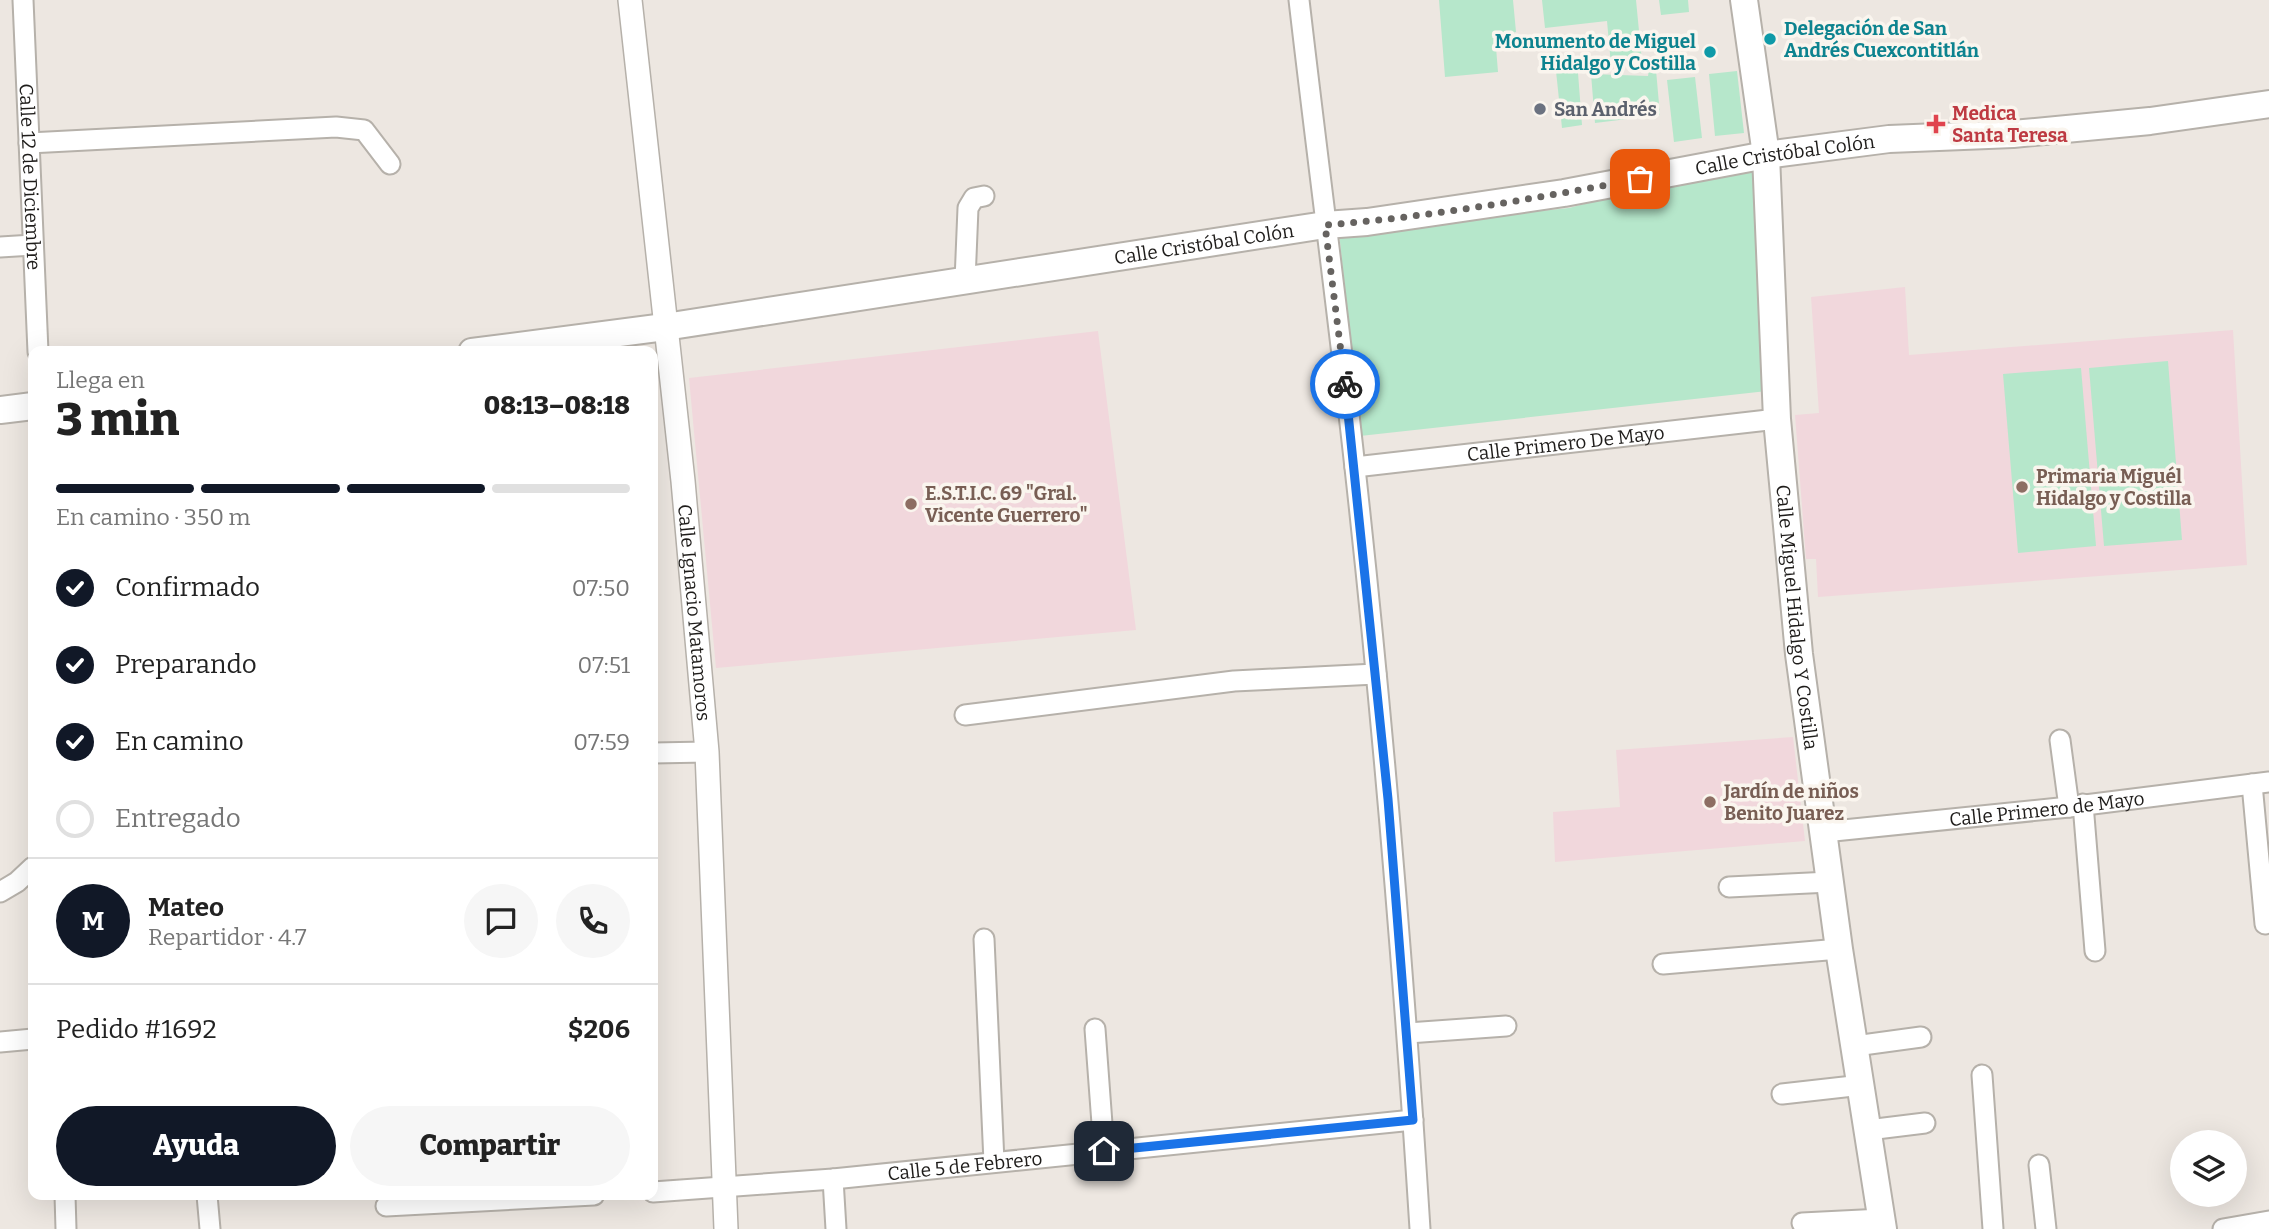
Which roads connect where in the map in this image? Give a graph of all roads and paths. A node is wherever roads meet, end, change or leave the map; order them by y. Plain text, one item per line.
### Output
1 (23, 0) edge
2 (630, 0) edge
3 (1299, 0) edge
4 (1744, 0) edge
5 (2269, 104) edge
6 (29, 143) junction
7 (1766, 155) junction
8 (390, 164) dead end
9 (984, 196) dead end
10 (1325, 225) junction
11 (33, 245) junction
12 (0, 247) edge
13 (965, 281) junction
14 (665, 327) junction
15 (38, 346) edge
16 (518, 346) edge
17 (28, 407) edge
18 (0, 410) edge
19 (1777, 419) junction
20 (1355, 467) junction
21 (1376, 674) junction
22 (965, 715) dead end
23 (2060, 740) dead end
24 (707, 752) junction
25 (658, 753) edge
26 (2261, 783) edge
27 (2076, 806) junction
28 (1824, 832) junction
29 (28, 872) edge
30 (1830, 882) junction
31 (1729, 887) dead end
32 (0, 892) edge
33 (2265, 925) dead end
34 (984, 939) dead end
35 (1839, 949) junction
36 (2095, 951) dead end
37 (1663, 964) dead end
38 (1506, 1026) dead end
39 (1095, 1029) dead end
40 (1408, 1033) junction
41 (1921, 1037) dead end
42 (28, 1039) edge
43 (0, 1042) edge
44 (1855, 1046) junction
45 (1982, 1075) dead end
46 (1862, 1085) junction
47 (1782, 1094) dead end
48 (1413, 1120) junction
49 (1925, 1123) dead end
50 (1868, 1130) junction
51 (1104, 1151) junction
52 (994, 1162) junction
53 (2039, 1165) dead end
54 (834, 1179) junction
55 (725, 1189) junction
56 (658, 1192) edge
57 (65, 1200) edge
58 (208, 1200) edge
59 (499, 1200) edge
60 (386, 1206) dead end
61 (2269, 1221) edge
62 (1802, 1223) dead end
63 (1882, 1224) edge
64 (66, 1229) edge
65 (210, 1229) edge
66 (726, 1229) edge
67 (836, 1229) edge
68 (1420, 1229) edge
69 (1993, 1229) edge
70 (2046, 1229) edge
71 (2223, 1229) edge

1 - 6 street, Calle 12 de Diciembre
2 - 14 street, Calle Ignacio Matamoros
3 - 10 street
4 - 7 main road, Calle Miguel Hidalgo Y Costilla
5 - 7 main road, Calle Cristóbal Colón
6 - 8 street
6 - 11 street, Calle 12 de Diciembre
7 - 10 main road, Calle Cristóbal Colón
7 - 19 main road, Calle Miguel Hidalgo Y Costilla
9 - 13 street
10 - 13 main road, Calle Cristóbal Colón
10 - 20 street
11 - 12 street
11 - 15 street, Calle 12 de Diciembre
13 - 14 main road, Calle Cristóbal Colón
14 - 16 main road, Calle Cristóbal Colón
14 - 24 street, Calle Ignacio Matamoros
17 - 18 main road
19 - 20 street, Calle Primero De Mayo
19 - 28 main road, Calle Miguel Hidalgo Y Costilla
20 - 21 street
21 - 22 street
21 - 40 street
23 - 27 street
24 - 25 street
24 - 55 street, Calle Ignacio Matamoros
26 - 27 street, Calle Primero de Mayo
26 - 33 street
27 - 28 street, Calle Primero de Mayo
27 - 36 street
28 - 30 main road, Calle Miguel Hidalgo Y Costilla
29 - 32 street
30 - 31 street
30 - 35 main road, Calle Miguel Hidalgo Y Costilla
34 - 52 street
35 - 37 street
35 - 44 main road, Calle Miguel Hidalgo Y Costilla
38 - 40 street
39 - 51 street
40 - 48 street
41 - 44 street
42 - 43 street
44 - 46 main road, Calle Miguel Hidalgo Y Costilla
45 - 69 street
46 - 47 street
46 - 50 main road, Calle Miguel Hidalgo Y Costilla
48 - 51 street, Calle 5 de Febrero
48 - 68 street
49 - 50 street
50 - 63 main road, Calle Miguel Hidalgo Y Costilla
51 - 52 street, Calle 5 de Febrero
52 - 54 street, Calle 5 de Febrero
53 - 70 street
54 - 55 street, Calle 5 de Febrero
54 - 67 street
55 - 56 street, Calle 5 de Febrero
55 - 66 street, Calle Ignacio Matamoros
57 - 64 street
58 - 65 street
59 - 60 street
61 - 71 street
62 - 63 street

